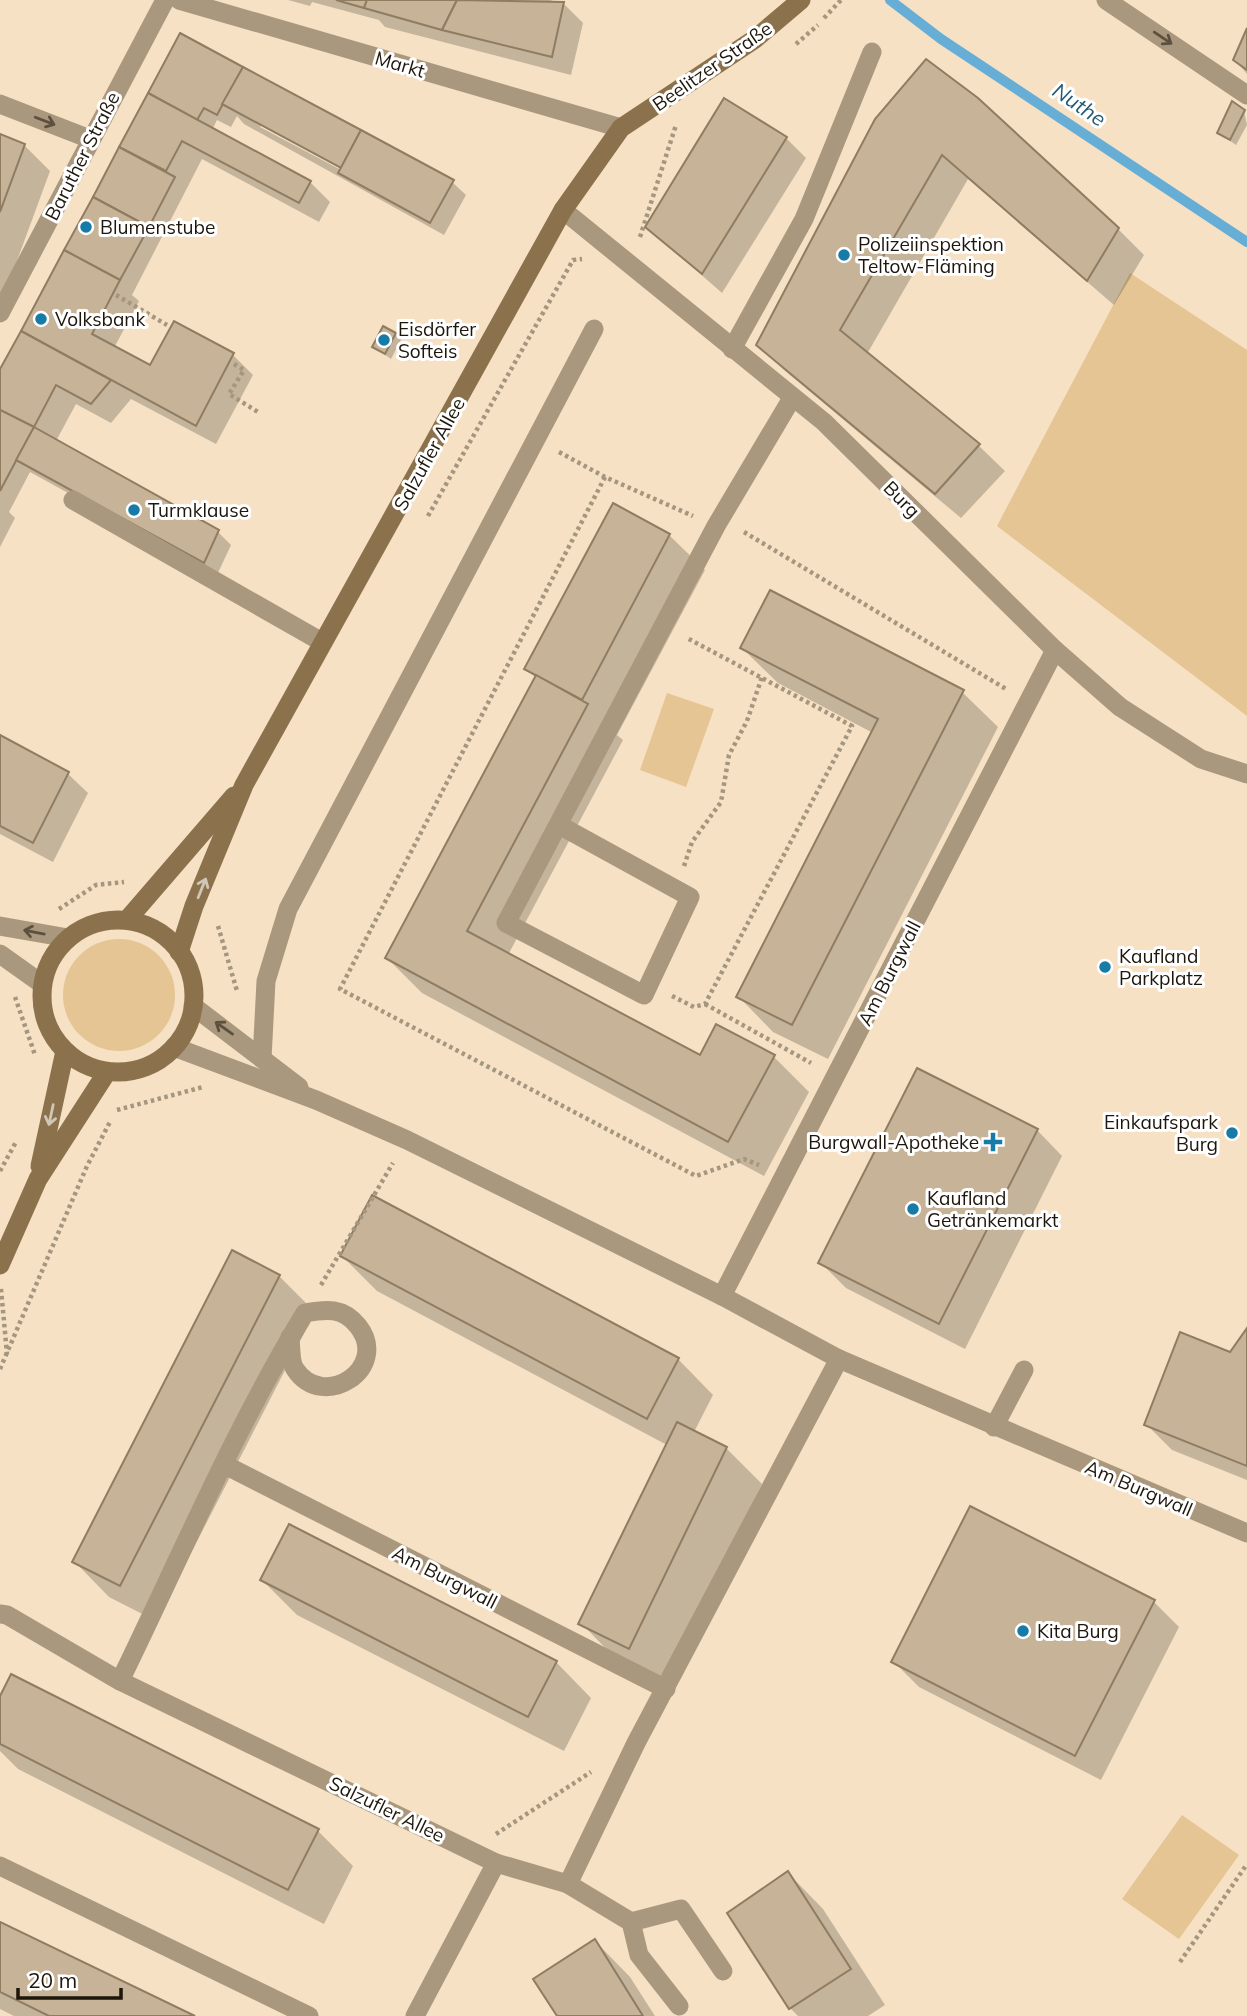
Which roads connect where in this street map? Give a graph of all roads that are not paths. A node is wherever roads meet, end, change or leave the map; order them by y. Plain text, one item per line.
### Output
1 (164, 0) edge
2 (179, 0) edge
3 (801, 0) edge
4 (1106, 0) edge
5 (872, 52) dead end
6 (1247, 95) edge
7 (0, 104) edge
8 (621, 128) junction
9 (90, 139) junction
10 (563, 210) junction
11 (0, 313) edge
12 (594, 329) dead end
13 (732, 349) junction
14 (792, 398) junction
15 (73, 500) dead end
16 (323, 642) junction
17 (1055, 650) junction
18 (1247, 774) edge
19 (244, 785) junction
20 (559, 825) junction
21 (127, 920) junction
22 (0, 926) edge
23 (68, 938) junction
24 (179, 952) junction
25 (0, 954) edge
26 (42, 984) junction
27 (193, 1006) junction
28 (174, 1047) junction
29 (65, 1051) junction
30 (262, 1059) junction
31 (107, 1072) junction
32 (316, 1100) junction
33 (38, 1180) junction
34 (0, 1265) edge
35 (722, 1296) junction
36 (290, 1337) junction
37 (839, 1359) junction
38 (1024, 1370) dead end
39 (994, 1427) junction
40 (225, 1465) junction
41 (1247, 1533) edge
42 (0, 1614) edge
43 (120, 1681) junction
44 (666, 1689) junction
45 (496, 1863) junction
46 (0, 1866) edge
47 (568, 1884) junction
48 (631, 1922) junction
49 (723, 1971) dead end
50 (679, 2007) dead end
51 (309, 2016) edge
52 (415, 2016) edge

1 - 9 street, Baruther Straße
2 - 8 street, Markt
3 - 8 main road, Beelitzer Straße
4 -> 6 street
5 - 13 street
7 -> 9 street
8 - 10 main road, Salzufler Allee
9 - 11 street, Baruther Straße
10 - 13 street, Burg
10 - 16 main road, Salzufler Allee
12 - 30 street
13 - 14 street, Burg
14 - 17 street, Burg
14 - 20 street
15 - 16 street
16 - 19 main road, Salzufler Allee
17 - 18 street, Burg
17 - 35 street, Am Burgwall
19 - 21 main road, Salzufler Allee
24 -> 19 main road, Salzufler Allee
20 - 20 street
21 - 23 main road
21 - 24 main road
23 -> 22 street
23 - 26 main road
24 - 27 main road
25 - 26 street
26 - 29 main road
27 - 28 main road
30 -> 27 street, Am Burgwall
28 - 31 main road
28 - 32 street, Am Burgwall
29 - 31 main road
29 -> 33 main road
30 - 32 street, Am Burgwall
31 - 33 main road
32 - 35 street, Am Burgwall
33 - 34 main road
35 - 37 street, Am Burgwall
36 - 36 street
36 - 40 street
37 - 39 street, Am Burgwall
37 - 44 street
38 - 39 street
39 - 41 street, Am Burgwall
40 - 43 street
40 - 44 street, Am Burgwall
42 - 43 street, Salzufler Allee
43 - 45 street, Salzufler Allee
44 - 47 street
45 - 47 street
45 - 52 street
46 - 51 street
47 - 48 street
48 - 49 street
48 - 50 street

